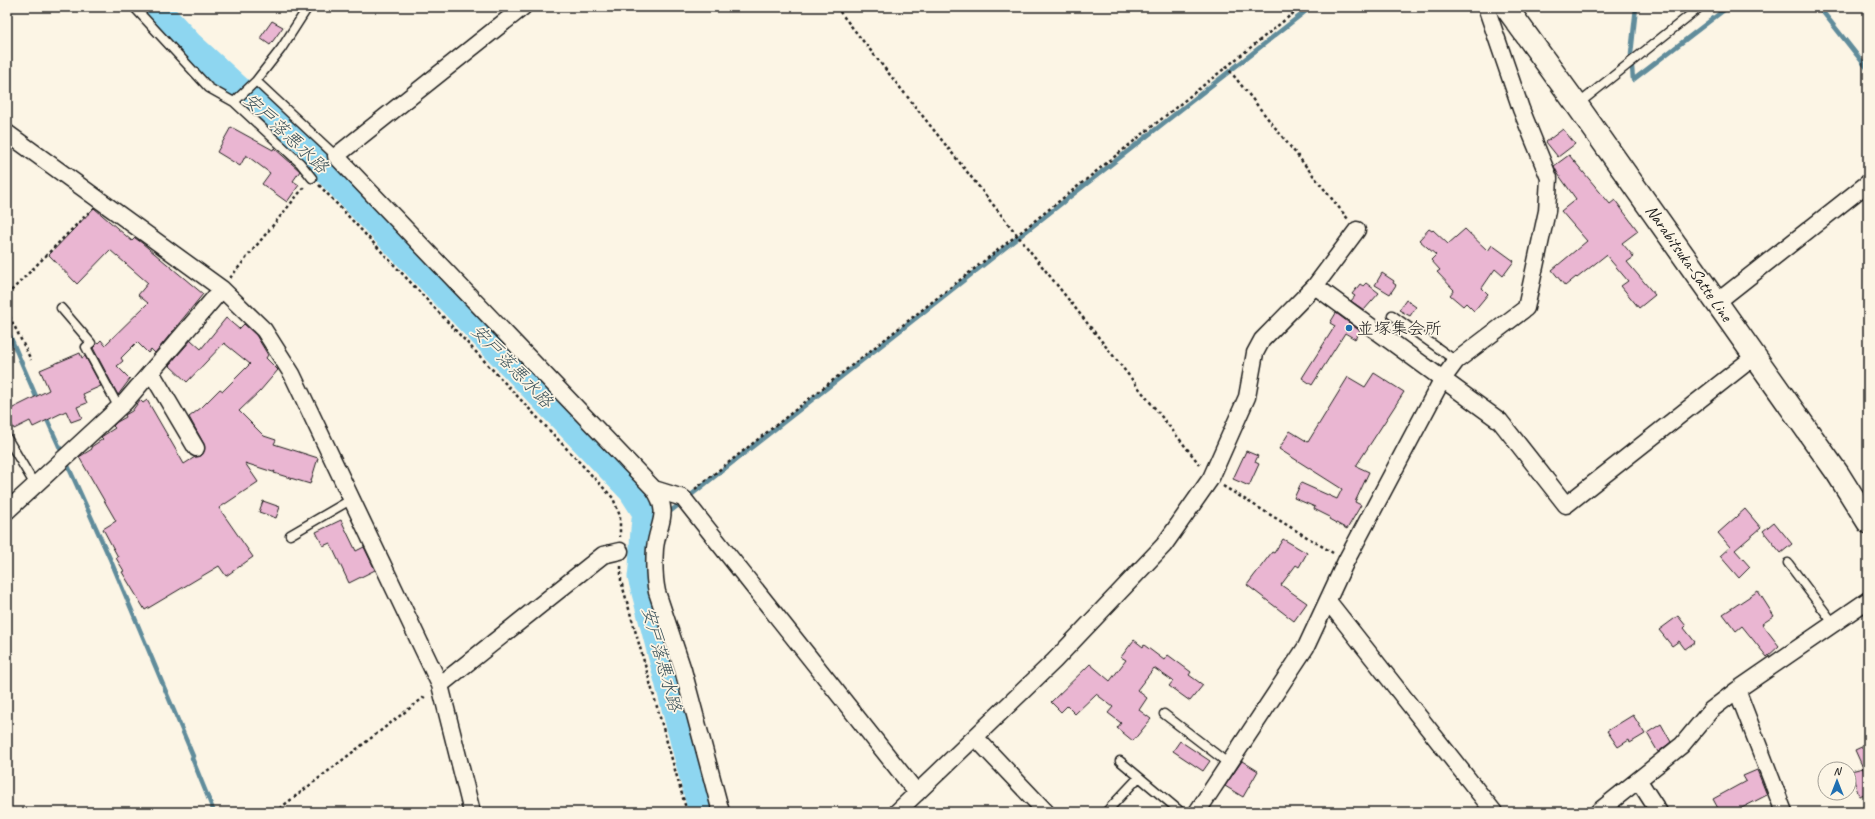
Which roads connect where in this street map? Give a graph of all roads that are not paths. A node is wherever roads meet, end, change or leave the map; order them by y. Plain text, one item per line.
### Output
1 (134, 7) edge
2 (308, 7) edge
3 (523, 7) edge
4 (1486, 7) edge
5 (1506, 7) edge
6 (1700, 7) edge
7 (256, 81) junction
8 (236, 100) junction
9 (1577, 105) junction
10 (7, 132) edge
11 (336, 156) junction
12 (312, 178) road end
13 (1868, 183) edge
14 (1357, 230) road end
15 (1315, 286) junction
16 (222, 289) junction
17 (1717, 302) junction
18 (61, 308) dead end
19 (1392, 315) dead end
20 (1755, 356) junction
21 (1456, 361) junction
22 (151, 372) junction
23 (1442, 380) junction
24 (119, 408) junction
25 (7, 438) edge
26 (196, 448) dead end
27 (35, 485) junction
28 (654, 489) junction
29 (352, 499) junction
30 (7, 511) edge
31 (1868, 522) edge
32 (290, 535) dead end
33 (620, 551) road end
34 (1788, 563) dead end
35 (1868, 600) edge
36 (1328, 601) junction
37 (1834, 624) junction
38 (440, 685) junction
39 (1737, 690) junction
40 (1164, 714) dead end
41 (975, 737) junction
42 (1120, 761) dead end
43 (1229, 764) junction
44 (1139, 777) junction
45 (1638, 781) junction
46 (917, 793) junction
47 (472, 812) edge
48 (720, 812) edge
49 (897, 812) edge
50 (1046, 812) edge
51 (1106, 812) edge
52 (1181, 812) edge
53 (1197, 812) edge
54 (1494, 812) edge
55 (1598, 812) edge
56 (1659, 812) edge
57 (1784, 812) edge

1 - 8 lane
2 - 7 lane
3 - 11 street
4 - 21 street
5 - 9 main road, Narabitsuka-Satte Line
6 - 9 lane
7 - 8 lane
7 - 11 lane
8 - 12 lane
9 - 17 main road, Narabitsuka-Satte Line
10 - 16 street
11 - 28 street
13 - 17 street
14 - 15 street
15 - 23 street
15 - 41 street
16 - 22 street
16 - 29 street
17 - 20 main road, Narabitsuka-Satte Line
18 - 24 lane
19 - 21 lane
20 - 23 street
20 - 31 main road, Narabitsuka-Satte Line
21 - 23 street
22 - 24 street
22 - 26 street
23 - 36 street
24 - 27 street
25 - 27 lane
27 - 30 street
28 - 46 street
28 - 48 street
29 - 32 lane
29 - 38 street
33 - 38 street
34 - 37 lane
35 - 37 street
36 - 43 street
36 - 54 street
37 - 39 street
38 - 47 street
39 - 45 street
39 - 57 street
40 - 43 lane
41 - 46 street
41 - 50 street
42 - 44 lane
43 - 53 street
44 - 51 lane
44 - 52 lane
45 - 55 street
45 - 56 street
46 - 49 street

